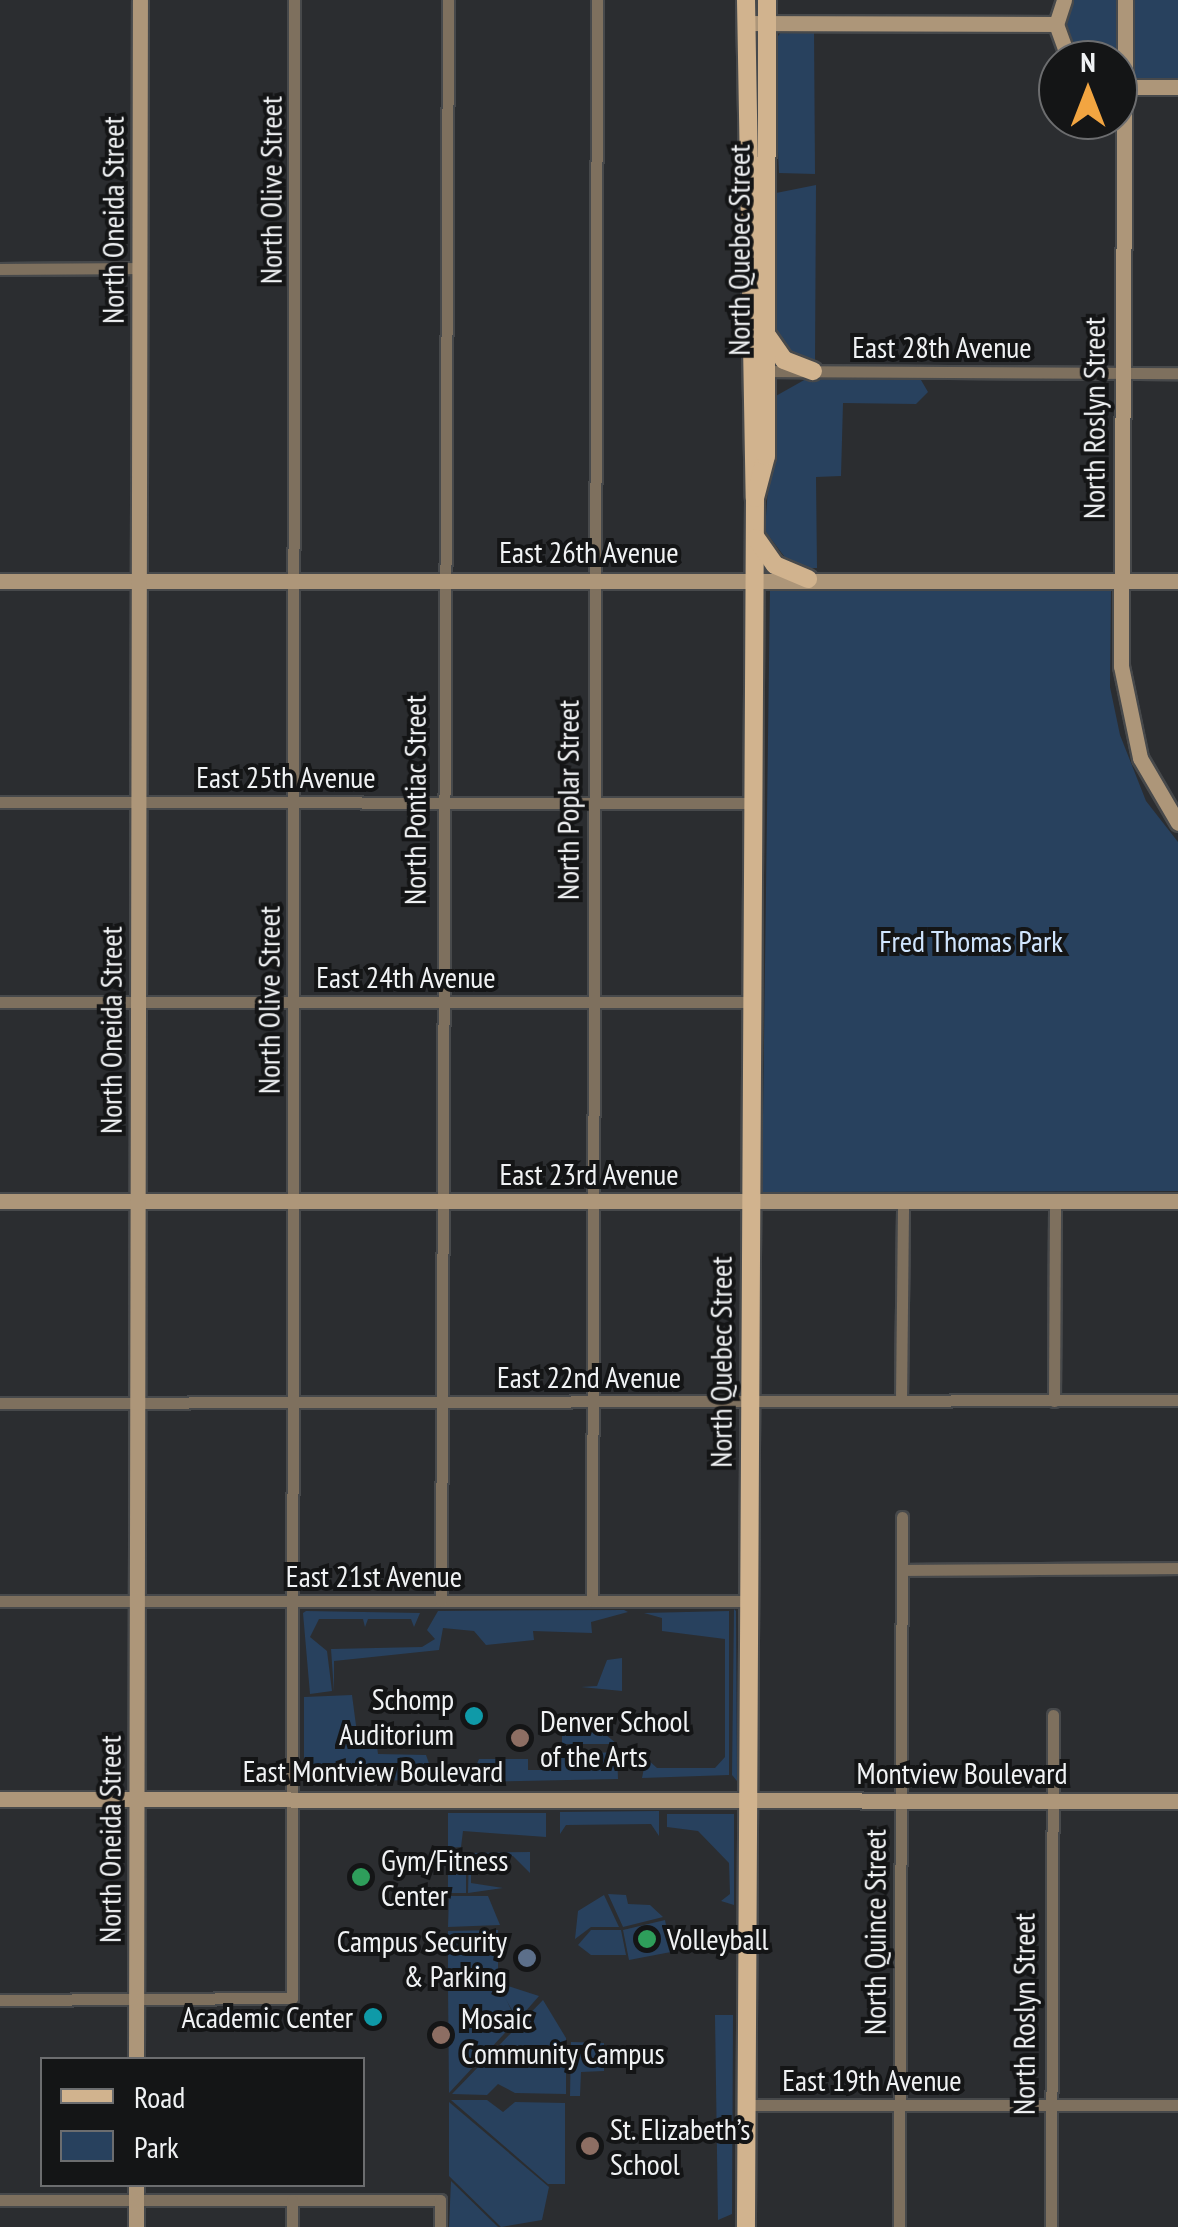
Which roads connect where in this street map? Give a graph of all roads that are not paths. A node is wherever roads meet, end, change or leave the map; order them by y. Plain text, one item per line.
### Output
1 (140, 0) edge
2 (294, 0) edge
3 (448, 0) edge
4 (597, 0) edge
5 (746, 0) edge
6 (766, 0) edge
7 (1064, 0) edge
8 (1125, 0) edge
9 (746, 23) junction
10 (767, 24) junction
11 (1056, 24) junction
12 (1062, 40) edge
13 (1123, 40) edge
14 (1138, 87) edge
15 (1178, 87) edge
16 (1121, 140) edge
17 (141, 268) junction
18 (0, 269) edge
19 (766, 319) junction
20 (748, 344) junction
21 (766, 371) junction
22 (813, 371) junction
23 (1121, 373) junction
24 (1178, 373) edge
25 (754, 498) junction
26 (754, 532) junction
27 (754, 578) junction
28 (808, 579) junction
29 (446, 580) junction
30 (596, 580) junction
31 (0, 581) edge
32 (140, 581) junction
33 (296, 581) junction
34 (1120, 581) junction
35 (1178, 582) edge
36 (0, 802) edge
37 (138, 802) junction
38 (294, 802) junction
39 (439, 802) junction
40 (593, 802) junction
41 (752, 803) junction
42 (1178, 824) edge
43 (0, 1002) edge
44 (138, 1002) junction
45 (294, 1002) junction
46 (440, 1002) junction
47 (592, 1002) junction
48 (752, 1002) junction
49 (0, 1201) edge
50 (138, 1201) junction
51 (294, 1201) junction
52 (440, 1201) junction
53 (592, 1201) junction
54 (750, 1201) junction
55 (904, 1201) junction
56 (1055, 1201) junction
57 (1178, 1201) edge
58 (1178, 1400) edge
59 (901, 1401) junction
60 (1054, 1401) junction
61 (138, 1402) junction
62 (294, 1402) junction
63 (440, 1402) junction
64 (592, 1402) junction
65 (749, 1402) junction
66 (0, 1403) edge
67 (902, 1516) dead end
68 (1178, 1568) edge
69 (902, 1570) junction
70 (0, 1601) edge
71 (294, 1601) junction
72 (592, 1601) junction
73 (747, 1601) junction
74 (138, 1602) junction
75 (441, 1602) junction
76 (1053, 1715) dead end
77 (0, 1798) edge
78 (293, 1799) junction
79 (746, 1799) junction
80 (138, 1800) junction
81 (901, 1801) junction
82 (1052, 1801) junction
83 (1178, 1801) edge
84 (136, 1999) junction
85 (0, 2000) edge
86 (136, 2057) edge
87 (746, 2104) junction
88 (1051, 2105) junction
89 (1178, 2105) edge
90 (900, 2106) junction
91 (136, 2192) edge
92 (0, 2200) edge
93 (292, 2200) junction
94 (136, 2227) edge
95 (292, 2227) edge
96 (440, 2227) edge
97 (746, 2227) edge
98 (899, 2227) edge
99 (1051, 2227) edge

1 - 17 street, North Oneida Street
2 - 33 street, North Olive Street
3 - 29 street, North Pontiac Street
4 - 30 street, North Poplar Street
5 - 9 main road, North Quebec Street
6 - 10 main road, North Quebec Street
7 - 11 street
8 - 13 street, North Roslyn Street
9 - 10 street
9 - 20 main road, North Quebec Street
10 - 11 street
10 - 19 main road, North Quebec Street
11 - 12 street
14 - 15 street
16 - 23 street, North Roslyn Street
17 - 18 street
17 - 32 street, North Oneida Street
19 - 21 main road, North Quebec Street
19 - 22 main road
20 - 21 main road
20 - 25 main road, North Quebec Street
21 - 22 street, East 28th Avenue
21 - 25 main road, North Quebec Street
22 - 23 street, East 28th Avenue
23 - 24 street, East 28th Avenue
23 - 34 street, North Roslyn Street
25 - 26 main road, North Quebec Street
26 - 27 main road, North Quebec Street
26 - 28 main road
27 - 28 street, East 26th Avenue
27 - 30 street, East 26th Avenue
27 - 41 main road, North Quebec Street
28 - 34 street, East 26th Avenue
29 - 30 street, East 26th Avenue
29 - 33 street, East 26th Avenue
29 - 39 street, North Pontiac Street
30 - 40 street, North Poplar Street
31 - 32 street, East 26th Avenue
32 - 33 street, East 26th Avenue
32 - 37 street, North Oneida Street
33 - 38 street, North Olive Street
34 - 35 street, East 26th Avenue
34 - 42 street, North Roslyn Street
36 - 37 street, East 25th Avenue
37 - 38 street, East 25th Avenue
37 - 44 street, North Oneida Street
38 - 39 street, East 25th Avenue
38 - 45 street, North Olive Street
39 - 40 street, East 25th Avenue
39 - 46 street, North Pontiac Street
40 - 41 street, East 25th Avenue
40 - 47 street, North Poplar Street
41 - 48 main road, North Quebec Street
43 - 44 street, East 24th Avenue
44 - 45 street, East 24th Avenue
44 - 50 street, North Oneida Street
45 - 46 street, East 24th Avenue
45 - 51 street, North Olive Street
46 - 47 street, East 24th Avenue
46 - 52 street, North Pontiac Street
47 - 48 street, East 24th Avenue
47 - 53 street, North Poplar Street
48 - 54 main road, North Quebec Street
49 - 50 street, East 23rd Avenue
50 - 51 street, East 23rd Avenue
50 - 61 street, North Oneida Street
51 - 52 street, East 23rd Avenue
51 - 62 street, North Olive Street
52 - 53 street, East 23rd Avenue
52 - 63 street, North Pontiac Street
53 - 54 street, East 23rd Avenue
53 - 64 street, North Poplar Street
54 - 55 street, East 23rd Avenue
54 - 65 main road, North Quebec Street
55 - 56 street, East 23rd Avenue
55 - 59 street
56 - 57 street, East 23rd Avenue
56 - 60 street
58 - 60 street, East 22nd Avenue
59 - 60 street, East 22nd Avenue
59 - 65 street, East 22nd Avenue
61 - 62 street, East 22nd Avenue
61 - 66 street, East 22nd Avenue
61 - 74 street, North Oneida Street
62 - 63 street, East 22nd Avenue
62 - 71 street, North Olive Street
63 - 64 street, East 22nd Avenue
63 - 75 street, North Pontiac Street
64 - 65 street, East 22nd Avenue
64 - 72 street, North Poplar Street
65 - 73 main road, North Quebec Street
67 - 69 street, North Quince Street
68 - 69 street
69 - 81 street, North Quince Street
70 - 74 street, East 21st Avenue
71 - 74 street, East 21st Avenue
71 - 75 street, East 21st Avenue
71 - 78 street, North Olive Street
72 - 73 street, East 21st Avenue
72 - 75 street, East 21st Avenue
73 - 79 main road, North Quebec Street
74 - 80 street, North Oneida Street
76 - 82 street, North Roslyn Street
77 - 80 street, East Montview Boulevard
78 - 79 street, East Montview Boulevard
78 - 80 street, East Montview Boulevard
78 - 84 street, North Olive Street
79 - 81 street, Montview Boulevard
79 - 87 main road, North Quebec Street
80 - 84 street, North Oneida Street
81 - 82 street, Montview Boulevard
81 - 90 street, North Quince Street
82 - 83 street, Montview Boulevard
82 - 88 street, North Roslyn Street
84 - 85 street
84 - 86 street, North Oneida Street
87 - 90 street, East 19th Avenue
87 - 97 main road, North Quebec Street
88 - 89 street, East 19th Avenue
88 - 90 street, East 19th Avenue
88 - 99 street, North Roslyn Street
90 - 98 street, North Quince Street
91 - 92 street
91 - 93 street
91 - 94 street
93 - 95 street
93 - 96 street

